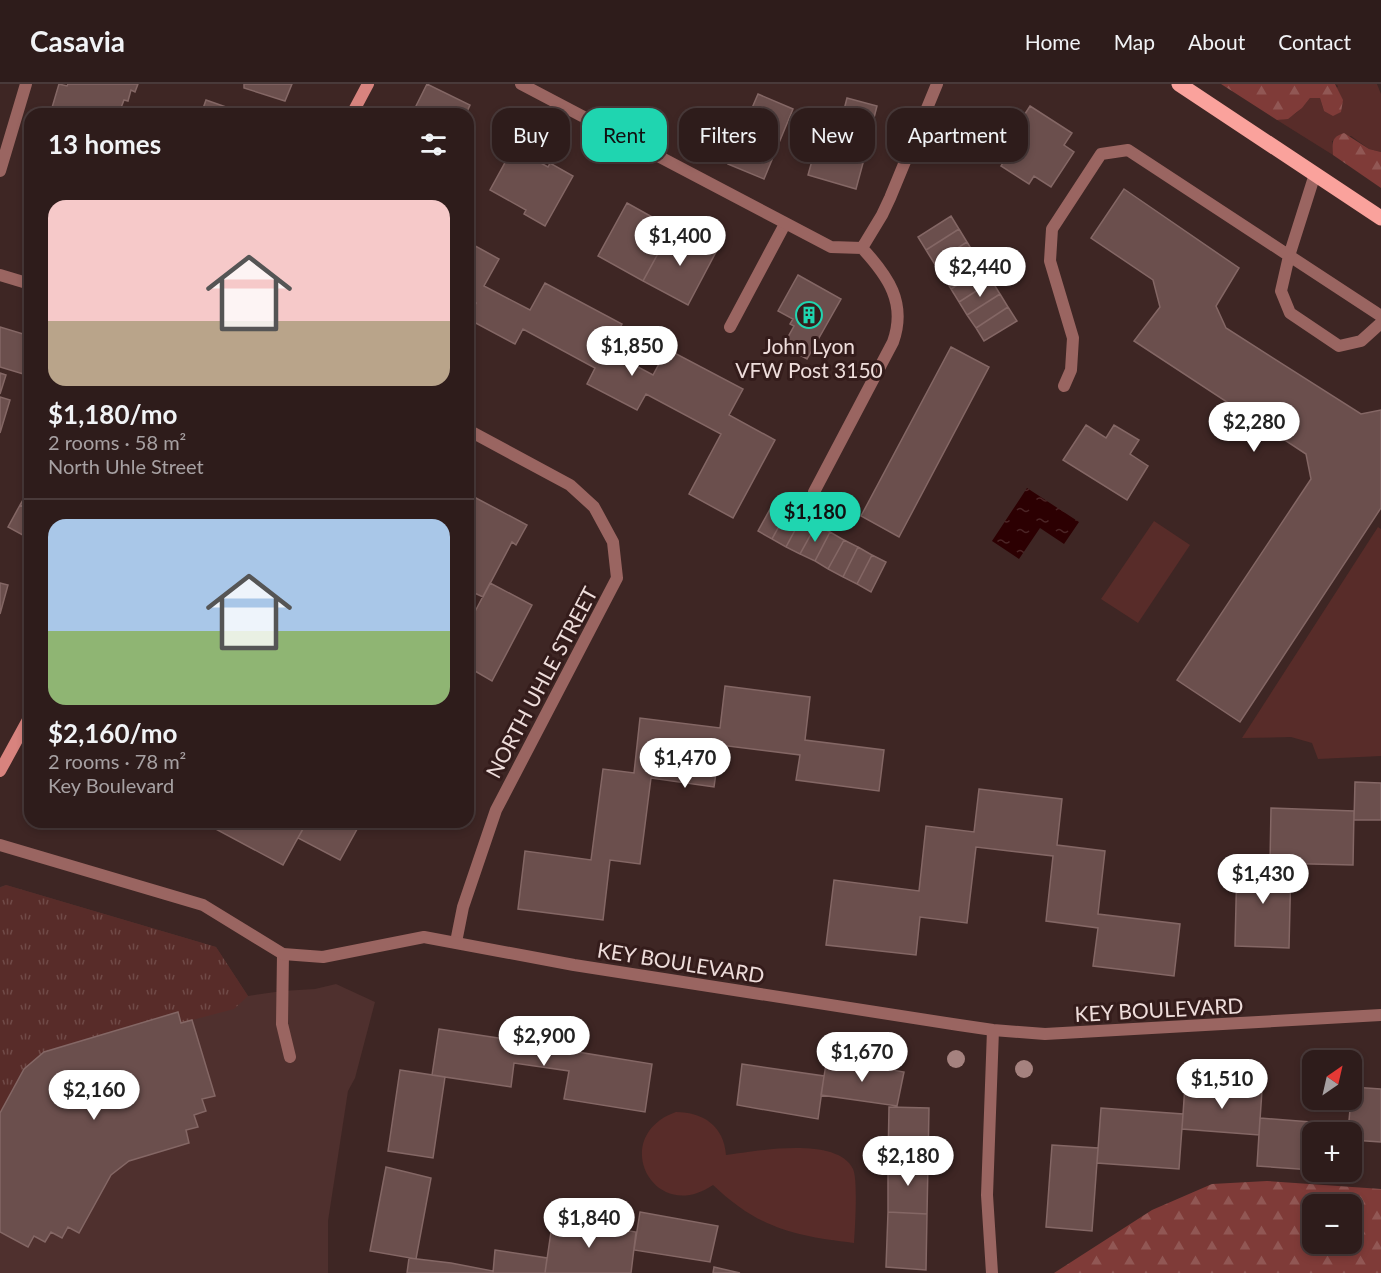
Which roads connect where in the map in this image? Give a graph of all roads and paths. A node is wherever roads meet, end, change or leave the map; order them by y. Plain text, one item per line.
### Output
1 (26, 84) edge
2 (368, 84) edge
3 (520, 84) edge
4 (937, 84) edge
5 (1179, 84) edge
6 (355, 108) edge
7 (0, 171) edge
8 (1315, 174) junction
9 (1381, 218) edge
10 (785, 224) junction
11 (862, 248) junction
12 (1289, 256) junction
13 (0, 275) edge
14 (24, 282) edge
15 (1381, 316) edge
16 (1381, 323) edge
17 (730, 327) dead end
18 (1064, 386) dead end
19 (474, 433) edge
20 (814, 492) dead end
21 (24, 727) edge
22 (0, 771) edge
23 (0, 845) edge
24 (456, 942) junction
25 (283, 954) junction
26 (1381, 1015) edge
27 (993, 1030) junction
28 (290, 1057) dead end
29 (992, 1273) edge

1 - 7 street
2 - 6 main road
3 - 10 street
4 - 11 street
5 - 8 main road
8 - 9 main road
8 - 12 street
10 - 11 street
10 - 17 street
11 - 20 street
12 - 15 street
12 - 16 street
12 - 18 street
13 - 14 street
19 - 24 street, NORTH UHLE STREET
21 - 22 main road
23 - 25 street, KEY BOULEVARD
24 - 25 street, KEY BOULEVARD
24 - 27 street, KEY BOULEVARD
25 - 28 street
26 - 27 street, KEY BOULEVARD
27 - 29 street

